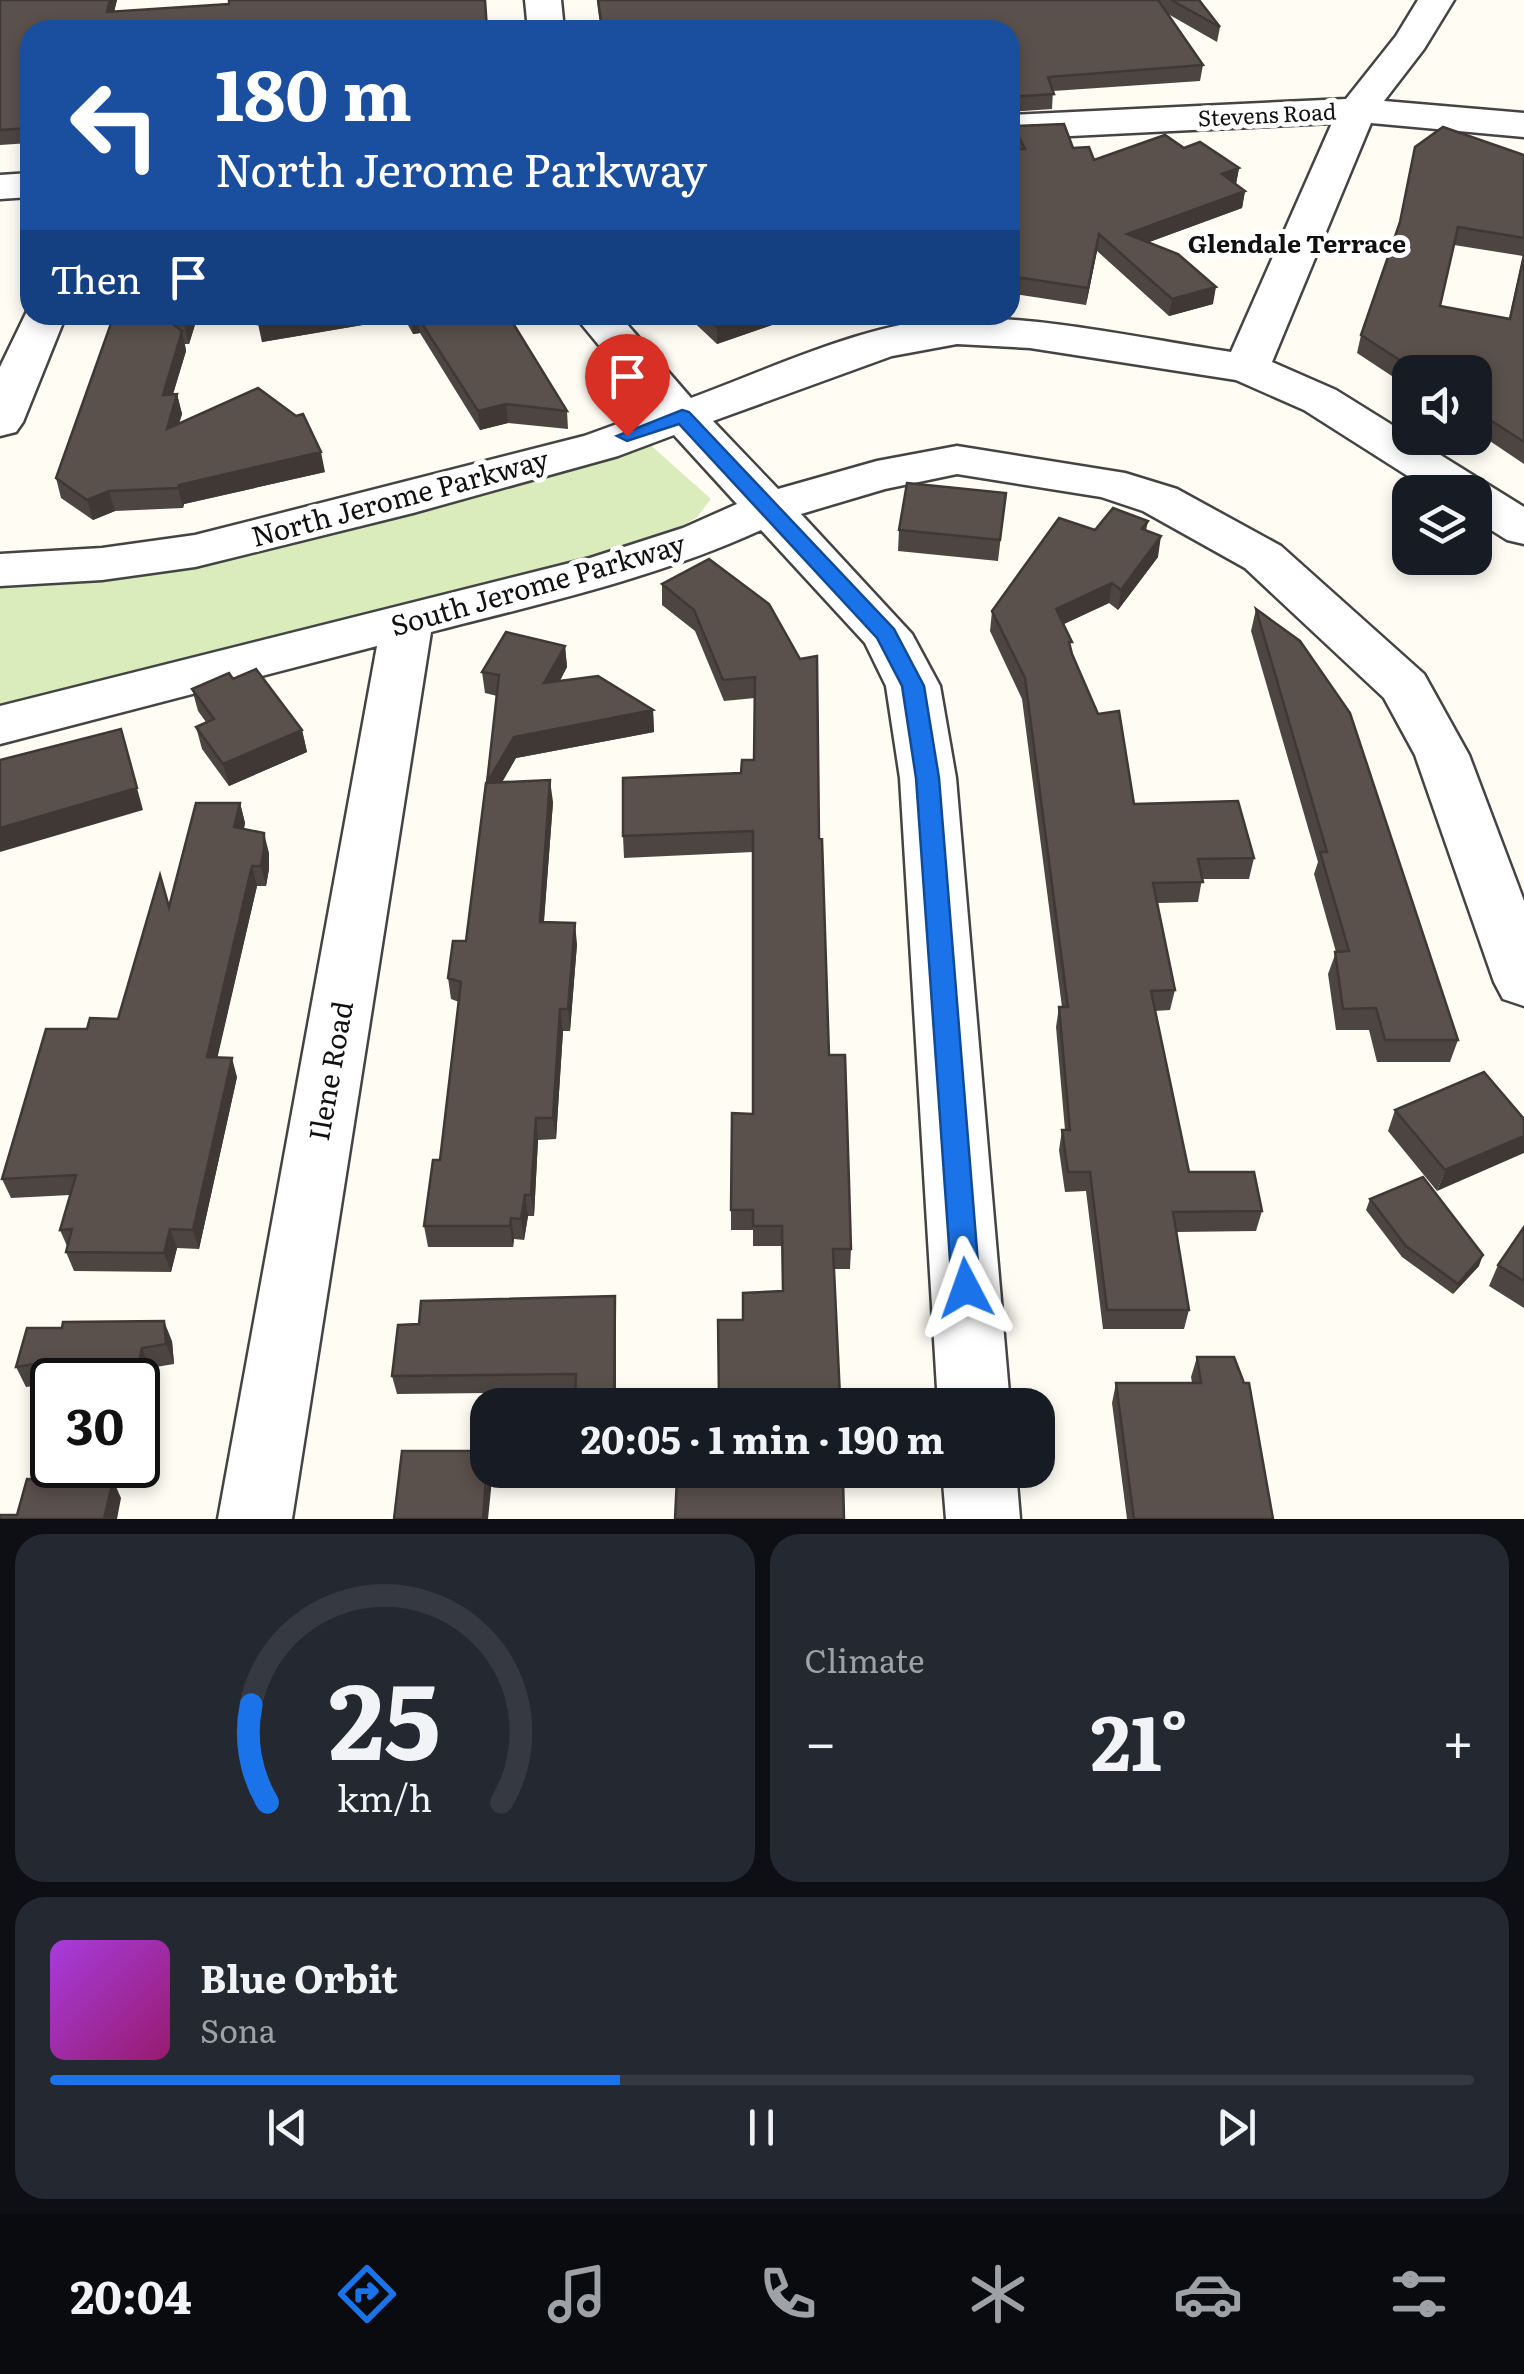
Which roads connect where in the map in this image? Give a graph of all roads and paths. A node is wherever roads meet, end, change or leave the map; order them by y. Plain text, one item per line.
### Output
1 (1436, 0) edge
2 (1357, 110) junction
3 (1524, 124) edge
4 (1020, 127) edge
5 (40, 325) edge
6 (605, 325) edge
7 (1247, 368) junction
8 (682, 416) junction
9 (0, 422) edge
10 (1439, 475) edge
11 (771, 507) junction
12 (1492, 509) edge
13 (1524, 530) edge
14 (0, 570) edge
15 (406, 623) junction
16 (0, 725) edge
17 (1524, 982) edge
18 (973, 1388) edge
19 (980, 1488) edge
20 (255, 1519) edge
21 (983, 1519) edge

1 - 2 street
2 - 3 street, Stevens Road
2 - 4 street, Stevens Road
2 - 7 street
5 - 9 street
6 - 8 street
7 - 8 street, North Jerome Parkway
7 - 10 street, North Jerome Parkway
8 - 11 street
8 - 14 street, North Jerome Parkway
11 - 15 street, South Jerome Parkway
11 - 17 street, South Jerome Parkway
11 - 18 street
12 - 13 street
15 - 16 street, South Jerome Parkway
15 - 20 street, Ilene Road
19 - 21 street

